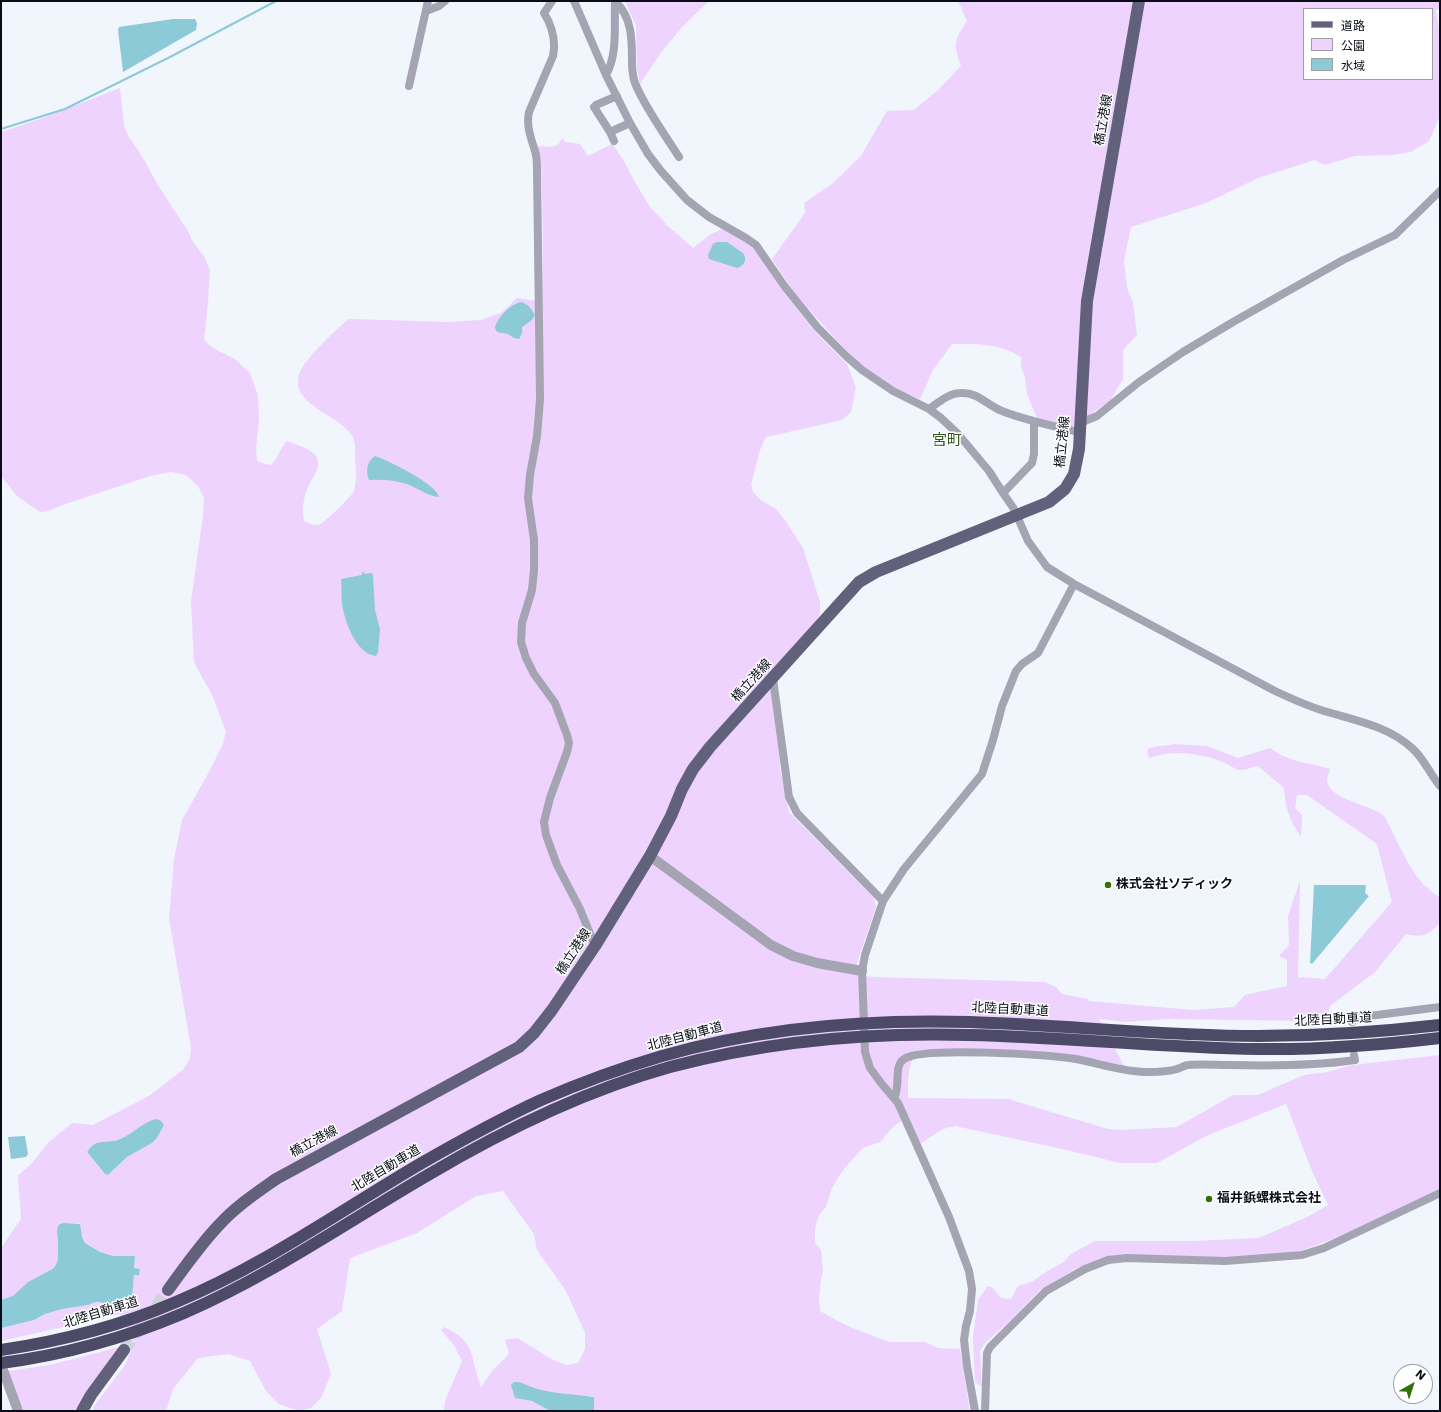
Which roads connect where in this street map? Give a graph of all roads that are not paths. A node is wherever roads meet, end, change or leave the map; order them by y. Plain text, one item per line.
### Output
1 (428, 1) edge
2 (445, 1) edge
3 (552, 1) edge
4 (574, 1) edge
5 (615, 1) edge
6 (1139, 1) edge
7 (426, 11) junction
8 (606, 75) junction
9 (409, 86) dead end
10 (617, 96) junction
11 (630, 123) junction
12 (610, 132) junction
13 (614, 141) dead end
14 (679, 157) dead end
15 (1440, 191) edge
16 (929, 409) junction
17 (1034, 421) junction
18 (1080, 428) junction
19 (1003, 492) junction
20 (1017, 515) junction
21 (1074, 584) junction
22 (773, 679) junction
23 (1440, 786) edge
24 (650, 856) junction
25 (883, 901) junction
26 (595, 946) junction
27 (862, 971) junction
28 (1440, 1007) edge
29 (1352, 1022) dead end
30 (1440, 1025) edge
31 (1440, 1038) edge
32 (1354, 1055) dead end
33 (894, 1098) junction
34 (1440, 1193) edge
35 (168, 1290) tunnel mouth
36 (1, 1350) edge
37 (124, 1350) tunnel mouth
38 (2, 1366) edge
39 (18, 1411) edge
40 (82, 1411) edge
41 (975, 1411) edge
42 (985, 1411) edge

1 - 7 street
2 - 7 street
3 - 26 street
4 - 8 street
5 - 8 street
5 - 14 street
6 - 18 main road, 橋立港線
7 - 9 street
8 - 10 street
10 - 11 street
10 - 12 street
11 - 12 street
11 - 16 street
12 - 13 street
15 - 18 street
16 - 17 street
16 - 19 street
17 - 18 street
17 - 19 street
18 - 20 main road, 橋立港線
19 - 20 street
20 - 21 street
20 - 22 main road, 橋立港線
21 - 23 street
21 - 25 street
22 - 24 main road, 橋立港線
22 - 25 street
24 - 26 main road, 橋立港線
24 - 27 street
25 - 27 street
26 - 35 main road, 橋立港線
27 - 33 street
28 - 29 street
30 - 36 highway, 北陸自動車道
31 - 38 highway, 北陸自動車道
32 - 33 street
33 - 41 street
34 - 42 street
37 - 40 main road
38 - 39 street

